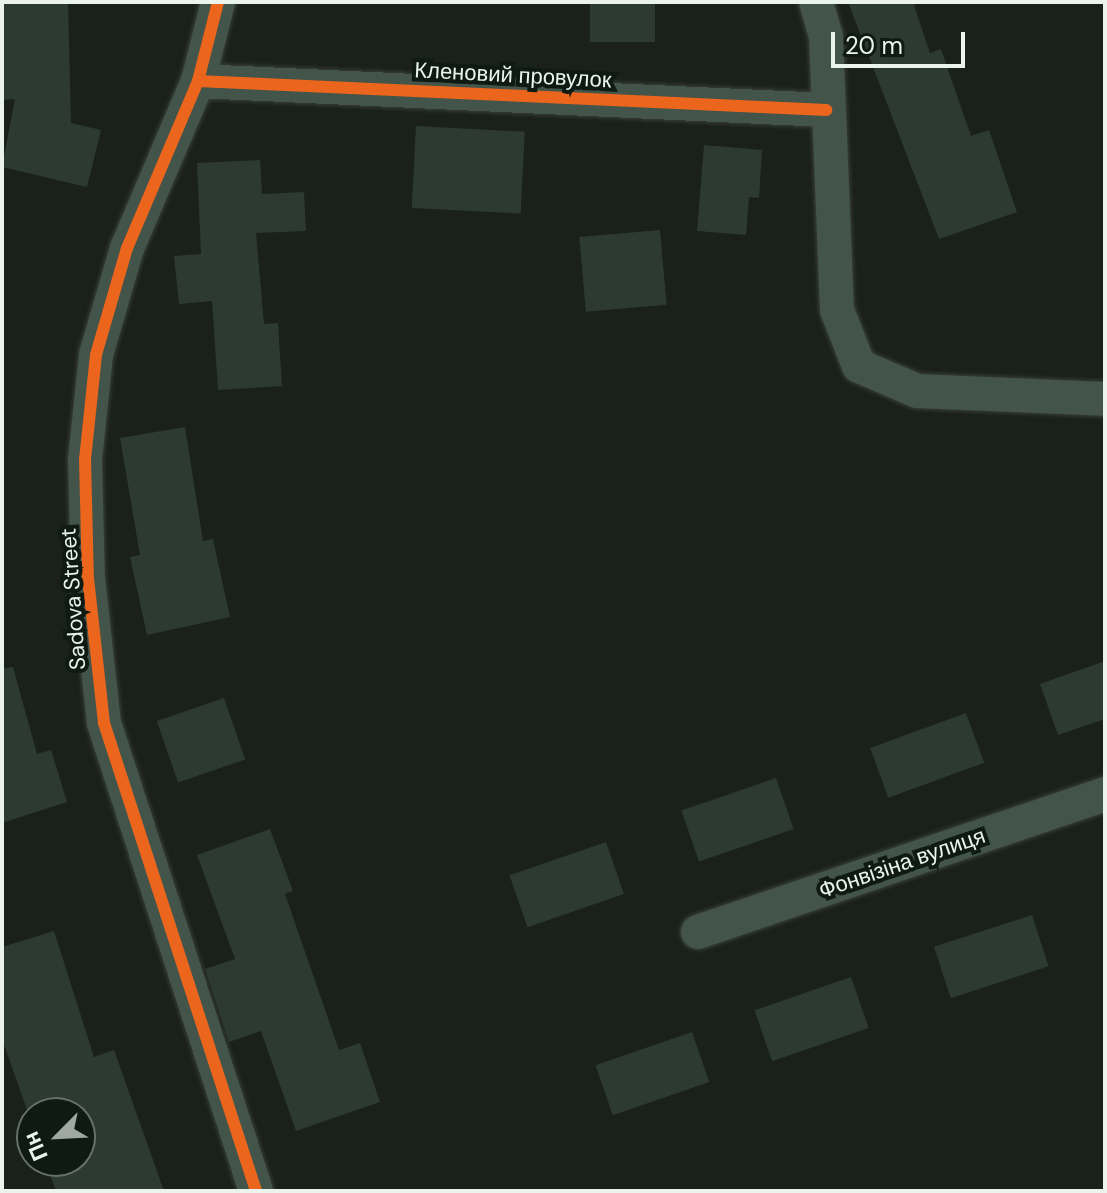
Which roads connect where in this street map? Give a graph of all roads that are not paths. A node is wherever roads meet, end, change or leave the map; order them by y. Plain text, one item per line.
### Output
1 (218, 2) edge
2 (816, 2) edge
3 (198, 81) junction
4 (826, 110) junction
5 (1105, 399) edge
6 (1105, 794) edge
7 (698, 932) dead end
8 (256, 1191) edge

1 - 3 street, Sadova Street
2 - 4 street
3 - 4 street, Кленовий провулок
3 - 8 street, Sadova Street
4 - 5 street
6 - 7 street, Фонвізіна вулиця

